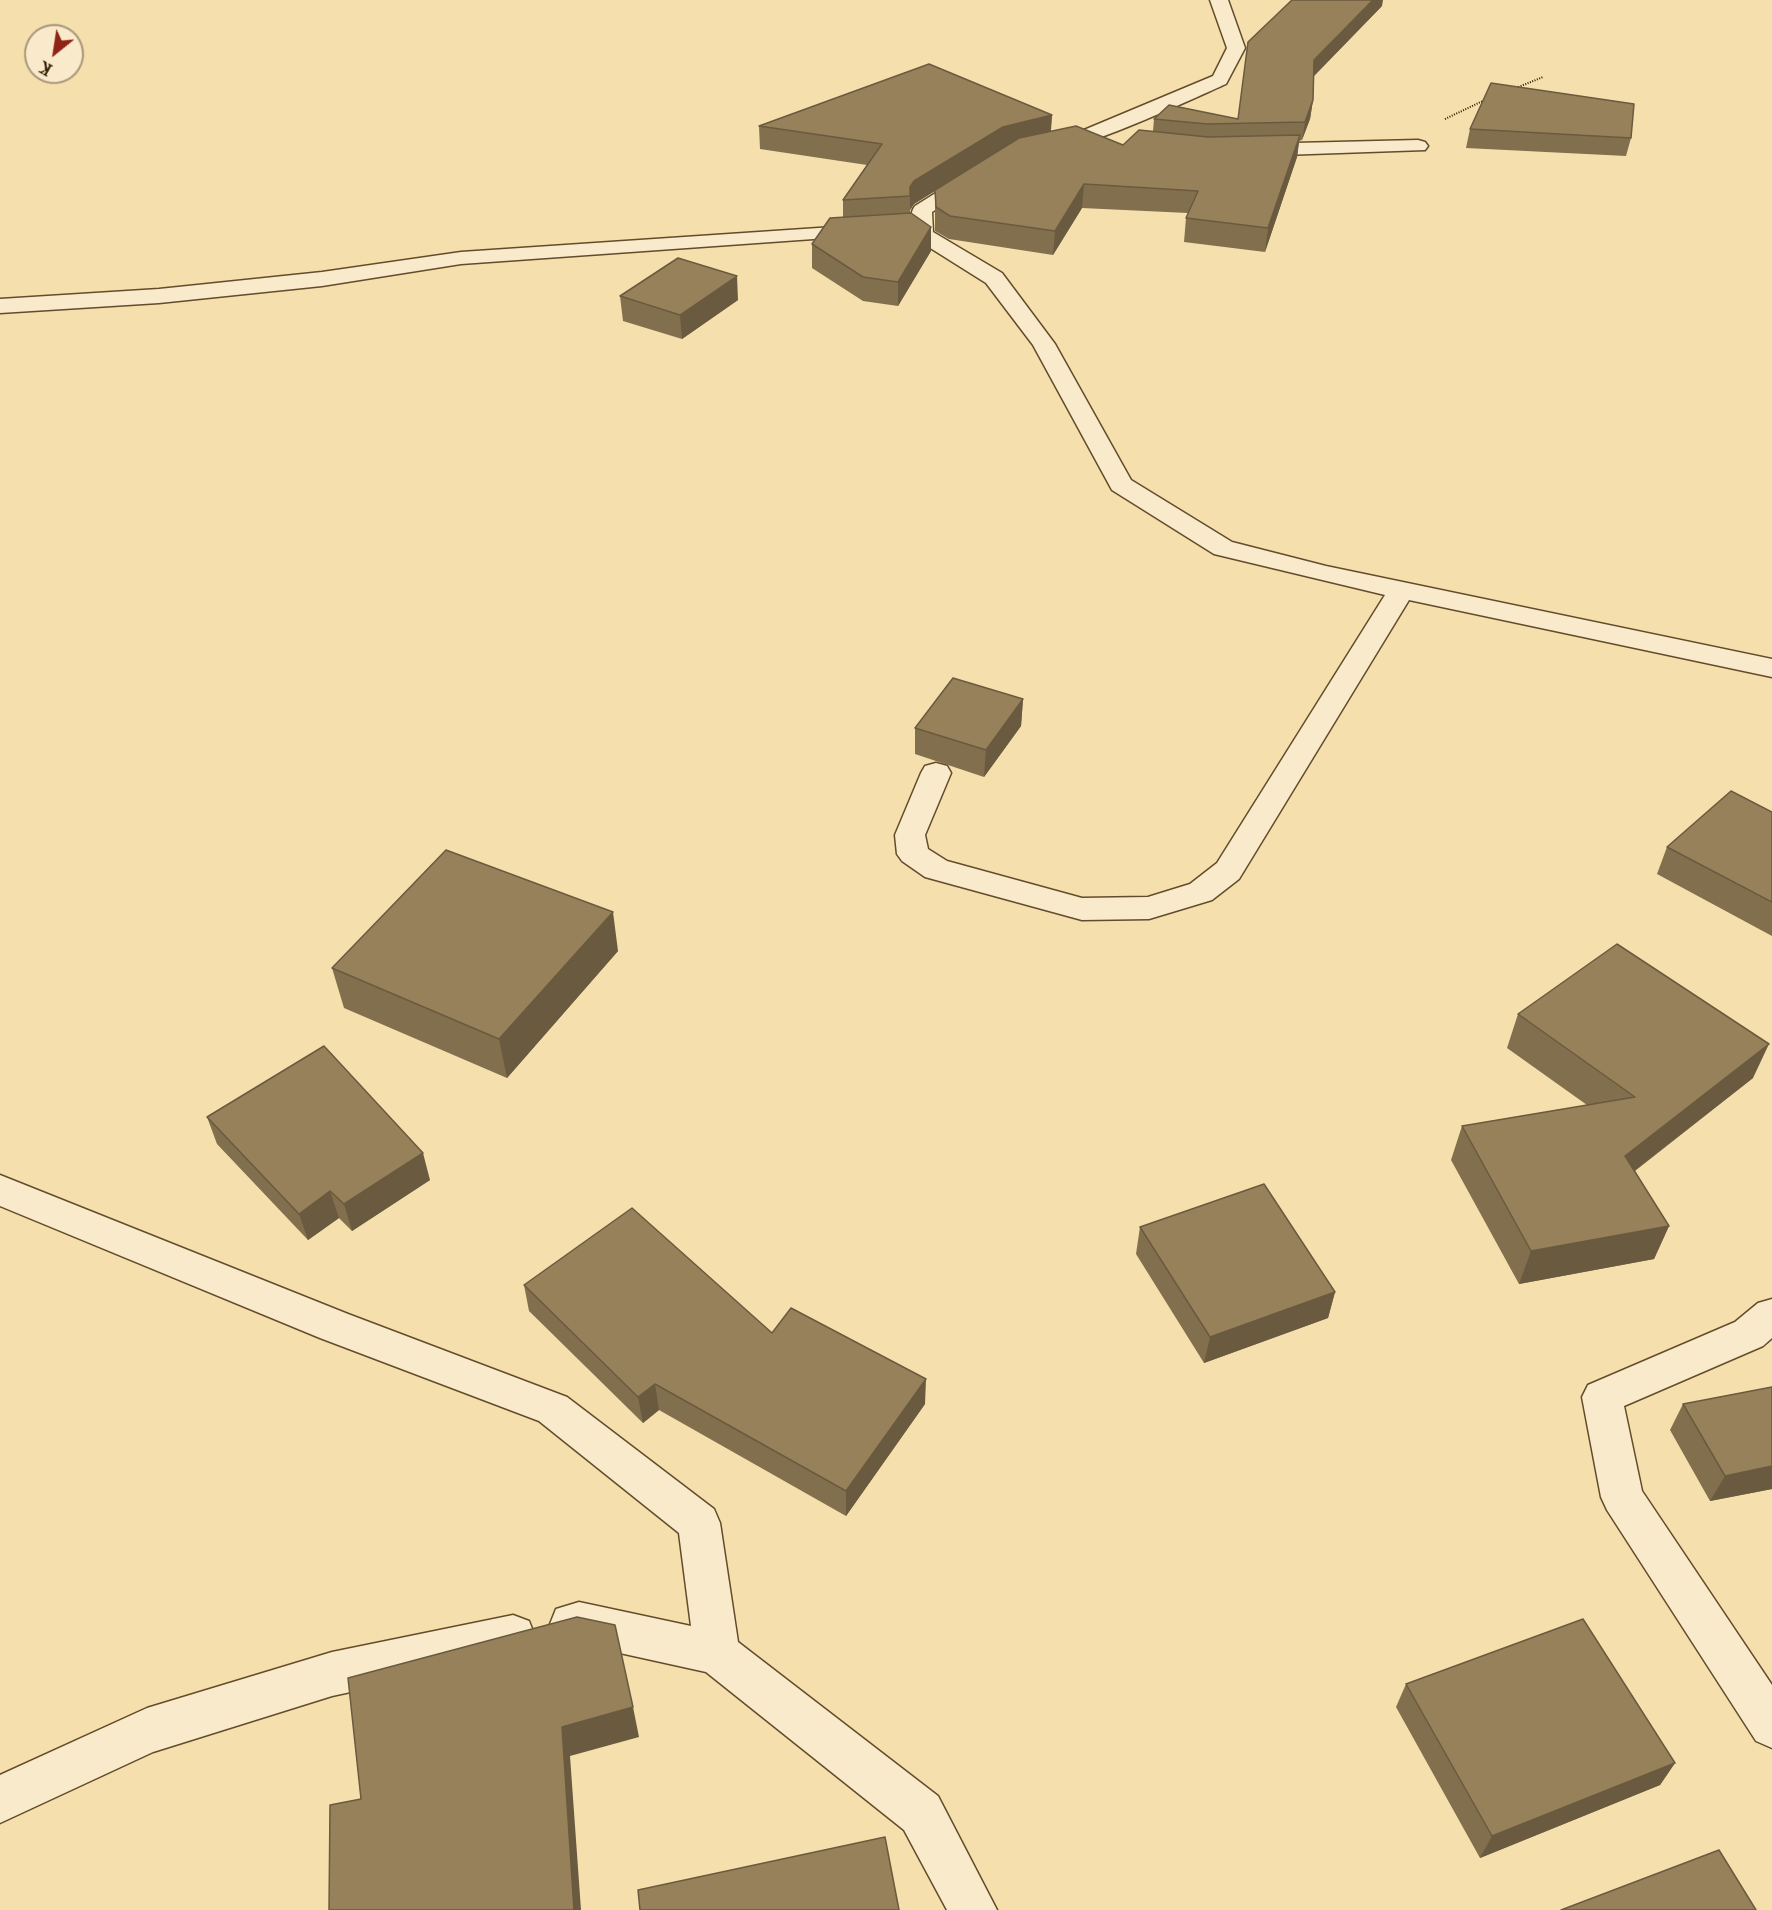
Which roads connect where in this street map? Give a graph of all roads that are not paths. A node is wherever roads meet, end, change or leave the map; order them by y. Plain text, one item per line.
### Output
1 (1219, 0) edge
2 (1079, 139) junction
3 (1113, 142) edge
4 (1418, 146) road end
5 (1033, 150) edge
6 (1240, 150) edge
7 (990, 167) edge
8 (903, 228) junction
9 (0, 306) edge
10 (1402, 590) junction
11 (1772, 669) edge
12 (936, 773) dead end
13 (0, 1190) edge
14 (1772, 1315) edge
15 (717, 1653) junction
16 (1772, 1725) edge
17 (0, 1799) edge
18 (973, 1910) edge

1 - 2 street
2 - 3 street
2 - 5 street
4 - 6 street
7 - 8 street
8 - 9 street
8 - 10 street
10 - 11 street
10 - 12 street
13 - 15 street
14 - 16 street
15 - 17 street
15 - 18 street

